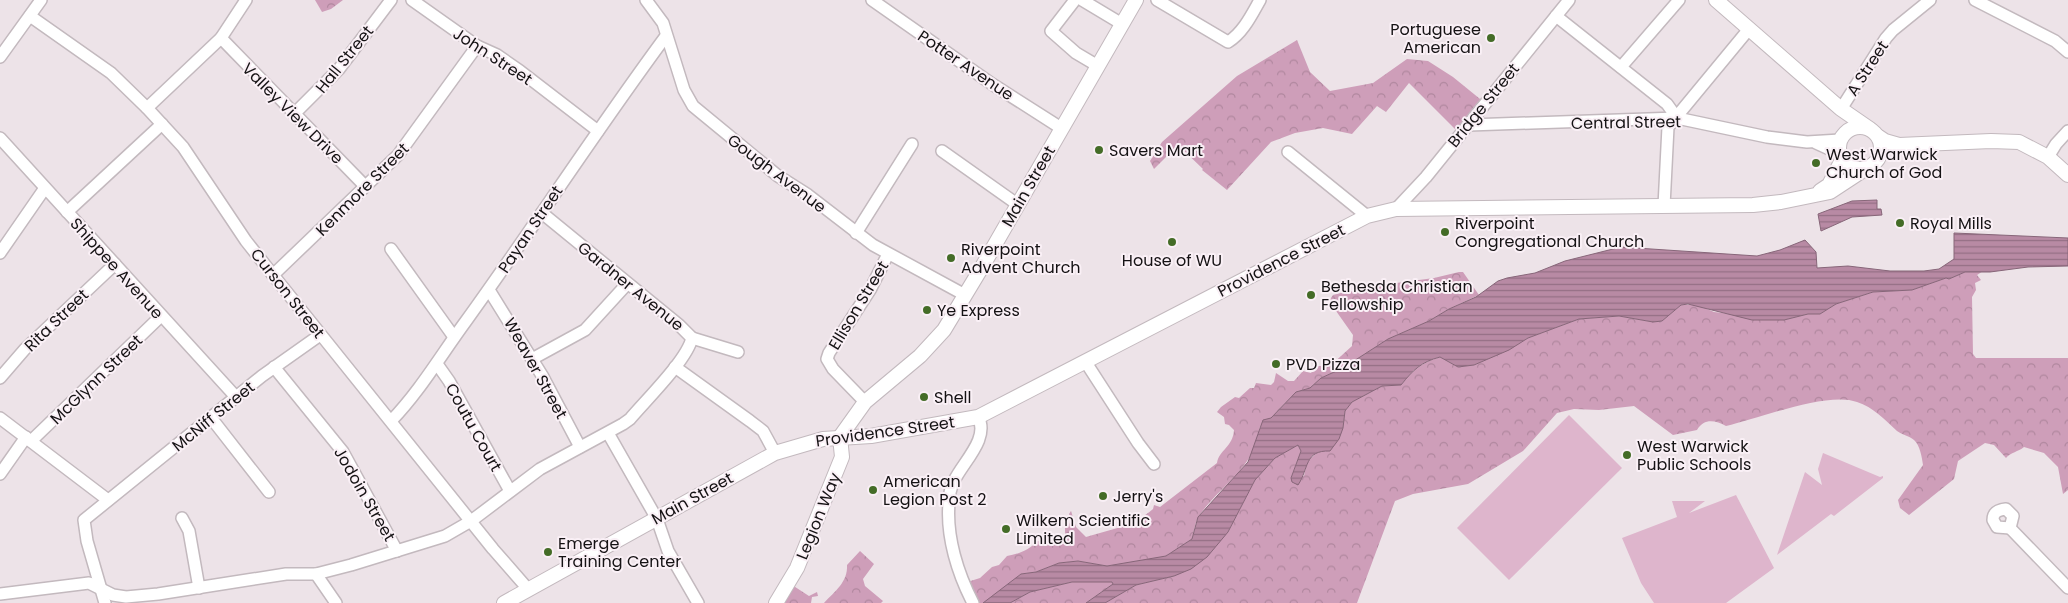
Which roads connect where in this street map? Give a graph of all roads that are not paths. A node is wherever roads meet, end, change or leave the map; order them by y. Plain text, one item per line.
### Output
1 (41, 0) edge
2 (246, 0) edge
3 (391, 0) edge
4 (412, 0) edge
5 (646, 0) edge
6 (872, 0) edge
7 (1075, 0) edge
8 (1082, 0) edge
9 (1136, 0) edge
10 (1157, 0) edge
11 (1260, 0) edge
12 (1569, 0) edge
13 (1679, 0) edge
14 (1716, 0) edge
15 (1930, 0) edge
16 (1975, 0) edge
17 (30, 16) junction
18 (1556, 16) junction
19 (1122, 24) junction
20 (1749, 29) junction
21 (666, 36) junction
22 (220, 38) junction
23 (477, 46) junction
24 (2068, 52) edge
25 (0, 58) edge
26 (1098, 66) junction
27 (1621, 67) junction
28 (147, 108) junction
29 (1841, 109) junction
30 (294, 114) junction
31 (1677, 118) junction
32 (162, 124) junction
33 (1469, 125) junction
34 (1061, 128) junction
35 (598, 131) junction
36 (2068, 131) edge
37 (1874, 133) junction
38 (0, 138) edge
39 (912, 144) dead end
40 (1900, 145) junction
41 (1842, 147) junction
42 (942, 151) dead end
43 (1288, 152) dead end
44 (2048, 157) junction
45 (1879, 160) junction
46 (1865, 169) junction
47 (2068, 174) edge
48 (365, 186) junction
49 (45, 188) junction
50 (1816, 195) junction
51 (1017, 204) junction
52 (1664, 206) junction
53 (1396, 209) junction
54 (67, 212) junction
55 (542, 213) junction
56 (1367, 216) junction
57 (856, 233) junction
58 (391, 250) dead end
59 (0, 253) edge
60 (888, 254) junction
61 (115, 264) junction
62 (273, 275) junction
63 (627, 284) junction
64 (489, 290) junction
65 (965, 295) junction
66 (161, 316) junction
67 (320, 335) junction
68 (454, 338) junction
69 (692, 338) junction
70 (738, 352) dead end
71 (532, 359) junction
72 (1085, 360) junction
73 (437, 364) junction
74 (274, 367) junction
75 (675, 367) junction
76 (0, 378) edge
77 (236, 397) junction
78 (865, 402) junction
79 (978, 417) junction
80 (0, 418) edge
81 (212, 418) junction
82 (391, 420) junction
83 (608, 433) junction
84 (840, 437) junction
85 (28, 439) junction
86 (580, 448) junction
87 (775, 452) junction
88 (1154, 464) dead end
89 (0, 474) edge
90 (510, 491) junction
91 (269, 492) dead end
92 (108, 500) junction
93 (182, 518) dead end
94 (656, 518) junction
95 (471, 521) junction
96 (2010, 528) dead end
97 (397, 551) junction
98 (316, 574) junction
99 (199, 588) junction
100 (2068, 588) edge
101 (102, 589) junction
102 (528, 589) junction
103 (0, 594) edge
104 (775, 601) edge
105 (510, 602) edge
106 (972, 602) edge
107 (105, 603) edge
108 (336, 603) edge
109 (698, 603) edge

1 - 17 street
2 - 22 street
3 - 30 street, Hall Street
4 - 23 street, John Street
5 - 21 street, Gough Avenue
6 - 34 street, Potter Avenue
7 - 26 street
8 - 19 street
9 - 19 main road, Main Street
10 - 11 street
12 - 18 street, Bridge Street
13 - 27 street
14 - 20 main road
15 - 29 street, A Street
16 - 24 street
17 - 25 street
17 - 28 street, Curson Street
18 - 27 street
18 - 33 street, Bridge Street
19 - 26 main road, Main Street
20 - 29 main road
20 - 31 street
21 - 35 street, Payan Street
21 - 57 street, Gough Avenue
22 - 28 street
22 - 30 street, Valley View Drive
23 - 35 street, John Street
23 - 48 street, Kenmore Street
26 - 34 main road, Main Street
27 - 31 street
28 - 32 street, Curson Street
29 - 37 main road
29 - 41 main road
30 - 48 street, Valley View Drive
31 - 33 street, Central Street
31 - 41 street, Central Street
31 - 52 street
32 - 54 street
32 - 62 street, Curson Street
33 - 53 street, Bridge Street
34 - 51 main road, Main Street
35 - 55 street, Payan Street
36 - 44 street
37 - 40 main road
37 - 41 main road
37 - 45 main road
38 - 49 street, Shippee Avenue
39 - 57 street
40 - 44 main road
40 - 45 main road
41 - 46 main road
41 - 50 main road
42 - 51 street
43 - 56 street
44 - 47 main road
45 - 46 main road
46 - 50 main road, Providence Street
48 - 62 street, Kenmore Street
49 - 54 street, Shippee Avenue
49 - 59 street
50 - 52 main road, Providence Street
51 - 65 main road, Main Street
52 - 53 main road, Providence Street
53 - 56 main road, Providence Street
54 - 61 street, Shippee Avenue
55 - 63 street, Gardner Avenue
55 - 64 street, Payan Street
56 - 72 main road, Providence Street
57 - 60 street, Gough Avenue
58 - 68 street
60 - 65 street, Gough Avenue
60 - 78 street, Ellison Street
61 - 66 street, Shippee Avenue
61 - 76 street, Rita Street
62 - 67 street, Curson Street
63 - 69 street, Gardner Avenue
63 - 71 street
64 - 68 street, Payan Street
64 - 71 street, Weaver Street
65 - 78 main road, Main Street
66 - 77 street, Shippee Avenue
66 - 85 street, McGlynn Street
67 - 74 street, McNiff Street
67 - 82 street, Curson Street
68 - 73 street, Payan Street
69 - 70 street
69 - 75 street, Gardner Avenue
71 - 86 street, Weaver Street
72 - 79 main road, Providence Street
72 - 88 street
73 - 82 street, Payan Street
73 - 90 street, Coutu Court
74 - 77 street, McNiff Street
74 - 97 street, Jodoin Street
75 - 83 street, Gardner Avenue
75 - 87 street
77 - 81 street, McNiff Street
78 - 84 main road
79 - 84 main road, Providence Street
79 - 106 street
80 - 85 street
81 - 91 street
81 - 92 street, McNiff Street
82 - 95 street, Curson Street
83 - 86 street, Gardner Avenue
83 - 94 street
84 - 87 main road, Providence Street
84 - 104 main road, Legion Way
85 - 89 street, McGlynn Street
85 - 92 street
86 - 90 street, Gardner Avenue
87 - 94 main road, Main Street
90 - 95 street, Gardner Avenue
92 - 101 street, McNiff Street
93 - 99 street
94 - 102 main road, Main Street
94 - 109 street
95 - 97 street, Gardner Avenue
95 - 102 street, Curson Street
96 - 100 street
97 - 98 street, Gardner Avenue
98 - 99 street, Gardner Avenue
98 - 108 street
99 - 101 street, Gardner Avenue
101 - 103 street, Gardner Avenue
101 - 107 street
102 - 105 main road, Main Street

